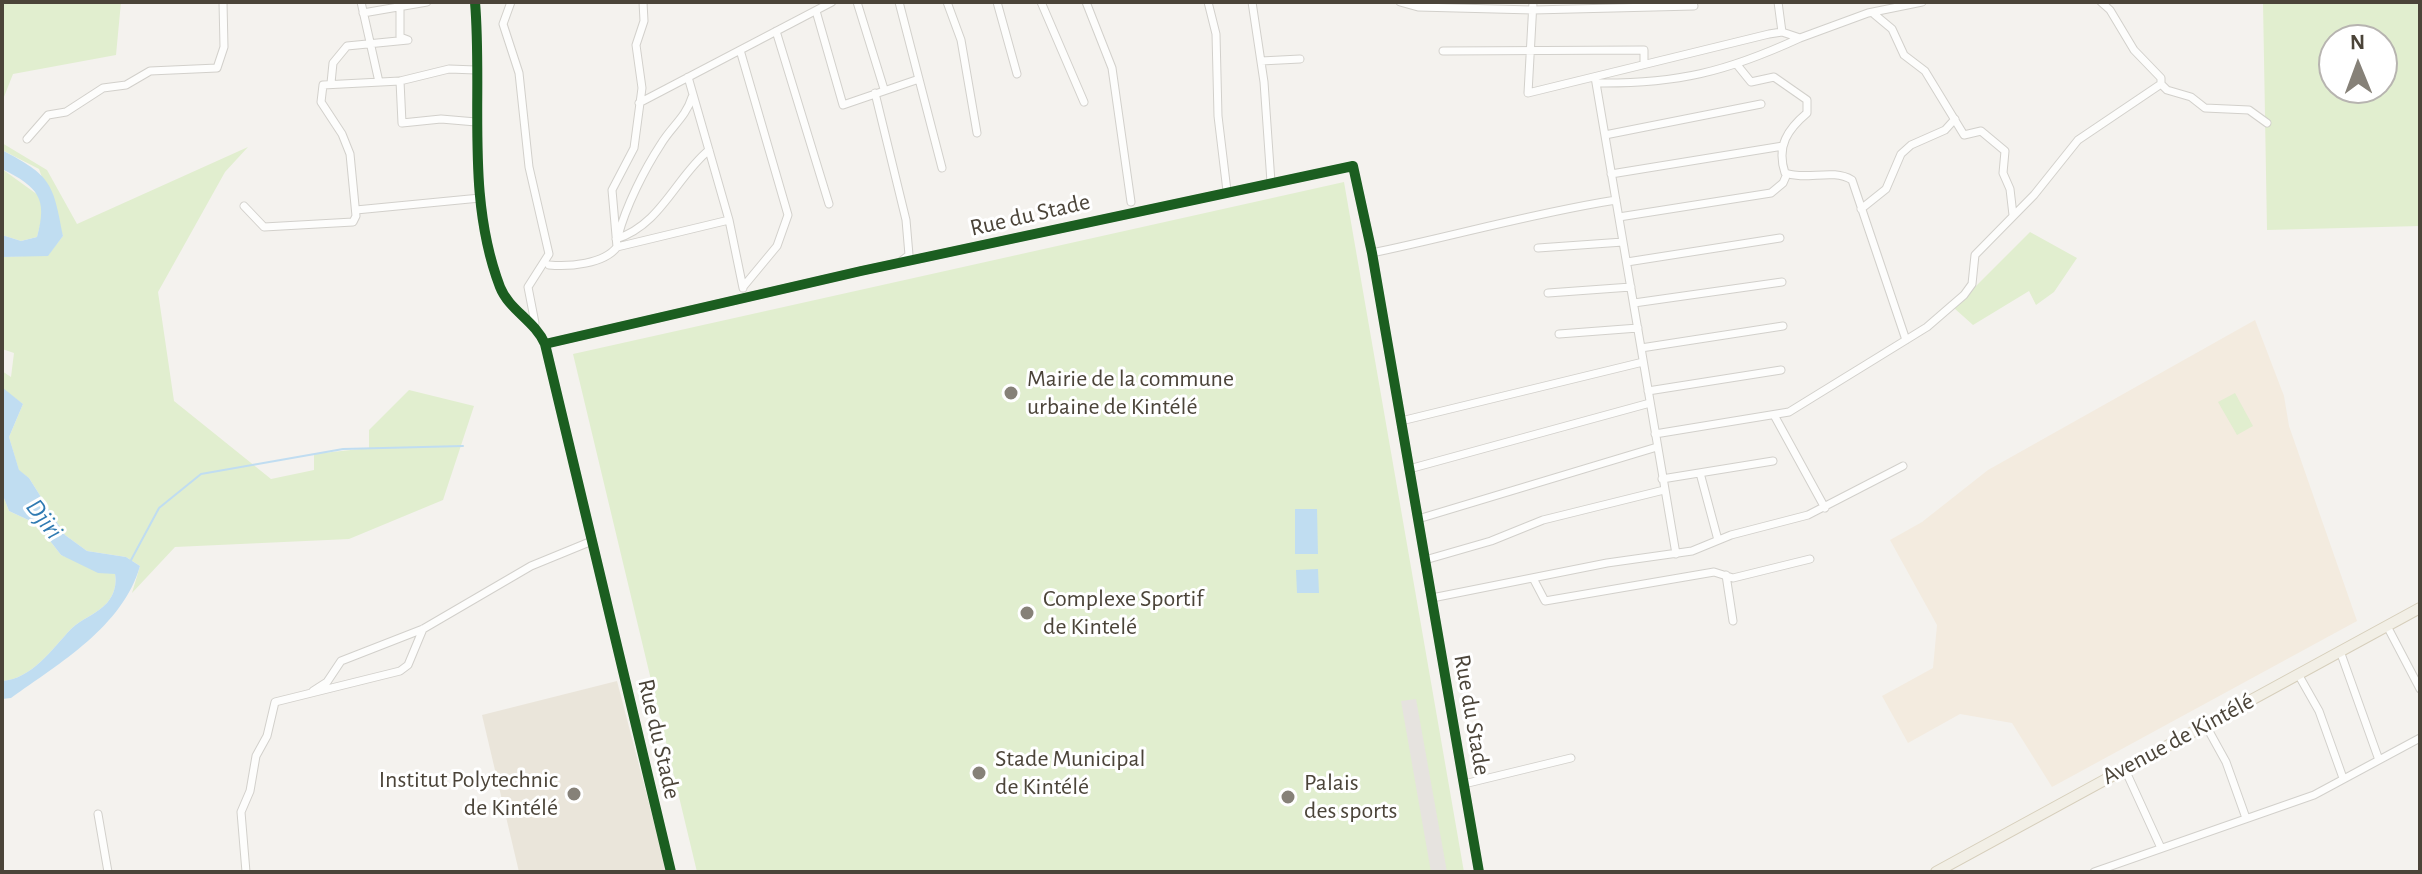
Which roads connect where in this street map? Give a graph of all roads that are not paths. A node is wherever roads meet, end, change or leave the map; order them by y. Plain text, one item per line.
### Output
1 (223, 2) edge
2 (361, 2) edge
3 (427, 2) edge
4 (475, 2) edge
5 (511, 2) edge
6 (643, 2) edge
7 (832, 2) edge
8 (857, 2) edge
9 (899, 2) edge
10 (947, 2) edge
11 (997, 2) edge
12 (1041, 2) edge
13 (1086, 2) edge
14 (1208, 2) edge
15 (1252, 2) edge
16 (1400, 2) edge
17 (1778, 2) edge
18 (1865, 2) edge
19 (1922, 2) edge
20 (2101, 2) edge
21 (400, 5) junction
22 (1533, 6) edge
23 (1694, 6) dead end
24 (816, 11) junction
25 (363, 13) junction
26 (1869, 13) junction
27 (776, 31) junction
28 (1782, 32) junction
29 (1800, 38) junction
30 (369, 47) junction
31 (740, 50) junction
32 (1443, 51) dead end
33 (1530, 53) junction
34 (1300, 59) dead end
35 (1261, 61) junction
36 (1644, 63) junction
37 (1738, 66) junction
38 (476, 70) junction
39 (1017, 74) dead end
40 (688, 77) junction
41 (919, 79) junction
42 (1595, 80) junction
43 (400, 81) junction
44 (379, 82) junction
45 (331, 83) junction
46 (2161, 84) junction
47 (884, 89) junction
48 (875, 93) junction
49 (693, 95) junction
50 (1084, 102) dead end
51 (638, 103) junction
52 (1761, 104) dead end
53 (1955, 119) junction
54 (476, 122) junction
55 (2267, 123) dead end
56 (977, 133) dead end
57 (1605, 135) junction
58 (27, 139) dead end
59 (1783, 146) junction
60 (709, 150) junction
61 (942, 168) dead end
62 (1611, 174) junction
63 (1787, 174) junction
64 (1271, 182) junction
65 (1855, 188) junction
66 (1227, 191) junction
67 (1873, 197) junction
68 (480, 198) junction
69 (1616, 200) junction
70 (1131, 202) dead end
71 (829, 204) dead end
72 (244, 206) dead end
73 (1861, 209) junction
74 (356, 210) junction
75 (2013, 215) junction
76 (1619, 217) junction
77 (729, 220) junction
78 (1780, 238) dead end
79 (617, 242) junction
80 (1623, 242) junction
81 (1538, 248) dead end
82 (1372, 253) junction
83 (1627, 262) junction
84 (897, 264) junction
85 (549, 265) dead end
86 (1782, 282) dead end
87 (743, 287) junction
88 (1631, 287) junction
89 (1548, 293) dead end
90 (744, 298) junction
91 (1634, 303) junction
92 (535, 325) junction
93 (1783, 326) dead end
94 (1638, 328) junction
95 (1559, 334) dead end
96 (1906, 340) junction
97 (545, 344) junction
98 (1641, 348) junction
99 (1643, 362) junction
100 (1781, 370) dead end
101 (1648, 391) junction
102 (1650, 403) junction
103 (1774, 415) junction
104 (1401, 421) junction
105 (1655, 434) junction
106 (1657, 447) junction
107 (1773, 461) dead end
108 (1903, 466) dead end
109 (1409, 469) junction
110 (1700, 473) junction
111 (1662, 479) junction
112 (1664, 490) junction
113 (1825, 508) junction
114 (1418, 519) junction
115 (1718, 540) junction
116 (592, 541) junction
117 (1676, 554) junction
118 (1810, 559) dead end
119 (1425, 560) junction
120 (1726, 575) junction
121 (1534, 580) junction
122 (1432, 598) junction
123 (2420, 608) edge
124 (1733, 621) dead end
125 (2387, 626) junction
126 (423, 629) junction
127 (2340, 651) junction
128 (2298, 674) junction
129 (2420, 689) edge
130 (307, 693) junction
131 (2205, 724) junction
132 (2420, 738) edge
133 (1571, 758) dead end
134 (2379, 760) junction
135 (2128, 776) dead end
136 (2343, 778) junction
137 (1464, 784) junction
138 (98, 814) dead end
139 (2246, 818) junction
140 (2161, 848) junction
141 (108, 872) edge
142 (246, 872) edge
143 (671, 872) edge
144 (1479, 872) edge
145 (1936, 872) edge
146 (2094, 872) edge

1 - 58 street
2 - 25 street
3 - 21 street
4 - 38 street
5 - 92 street
6 - 51 street
7 - 24 street
8 - 47 street
9 - 41 street
10 - 56 street
11 - 39 street
12 - 50 street
13 - 70 street
14 - 66 street
15 - 35 street
16 - 22 street
17 - 28 street
18 - 26 street
19 - 26 street
20 - 46 street
21 - 25 street
21 - 30 street
22 - 23 street
22 - 33 street
24 - 27 street
24 - 48 street
25 - 30 street
26 - 29 street
26 - 53 street
27 - 31 street
27 - 71 street
28 - 29 street
28 - 36 street
29 - 37 street
30 - 44 street
30 - 45 street
31 - 40 street
31 - 87 street
32 - 33 street
33 - 36 street
33 - 42 street
34 - 35 street
35 - 64 street
36 - 42 street
37 - 42 street
37 - 59 street
38 - 43 street
38 - 54 street
40 - 49 street
40 - 51 street
41 - 47 street
41 - 61 street
42 - 57 street
43 - 44 street
43 - 54 street
44 - 45 street
45 - 74 street
46 - 55 street
46 - 75 street
47 - 48 street
48 - 84 street
49 - 60 street
49 - 79 street
51 - 79 street
52 - 57 street
53 - 67 street
53 - 75 street
54 - 68 street
57 - 62 street
59 - 62 street
59 - 63 street
60 - 77 street
60 - 79 street
62 - 69 street
63 - 65 street
63 - 76 street
64 - 66 street, Rue du Stade
64 - 82 street, Rue du Stade
65 - 67 street
65 - 73 street
66 - 84 street, Rue du Stade
67 - 73 street
68 - 74 street
68 - 92 street
69 - 76 street
69 - 82 street
72 - 74 street
73 - 96 street
75 - 96 street
76 - 80 street
77 - 79 street
77 - 87 street
78 - 83 street
79 - 85 street
80 - 81 street
80 - 83 street
82 - 104 street, Rue du Stade
83 - 88 street
84 - 90 street, Rue du Stade
86 - 91 street
87 - 90 street
88 - 89 street
88 - 91 street
90 - 97 street, Rue du Stade
91 - 94 street
92 - 97 street
93 - 98 street
94 - 95 street
94 - 98 street
96 - 103 street
97 - 116 street, Rue du Stade
98 - 99 street
99 - 101 street
99 - 104 street
100 - 101 street
101 - 102 street
102 - 105 street
102 - 109 street
103 - 105 street
103 - 113 street
104 - 109 street, Rue du Stade
105 - 106 street
106 - 111 street
106 - 114 street
107 - 110 street
108 - 113 street
109 - 114 street, Rue du Stade
110 - 111 street
110 - 115 street
111 - 112 street
112 - 117 street
112 - 119 street
113 - 115 street
114 - 119 street, Rue du Stade
115 - 117 street
116 - 126 street
116 - 143 street, Rue du Stade
117 - 121 street
118 - 120 street
119 - 122 street, Rue du Stade
120 - 121 street
120 - 124 street
121 - 122 street
122 - 137 street, Rue du Stade
123 - 125 main road, Avenue de Kintélé
125 - 127 main road, Avenue de Kintélé
125 - 129 street
126 - 130 street
126 - 130 street
127 - 128 main road, Avenue de Kintélé
127 - 134 street
128 - 131 main road, Avenue de Kintélé
128 - 136 street
130 - 142 street
131 - 139 street
131 - 145 main road, Avenue de Kintélé
132 - 134 street
133 - 137 street
134 - 136 street
135 - 140 street
136 - 139 street
137 - 144 street, Rue du Stade
138 - 141 street
139 - 140 street
140 - 146 street

